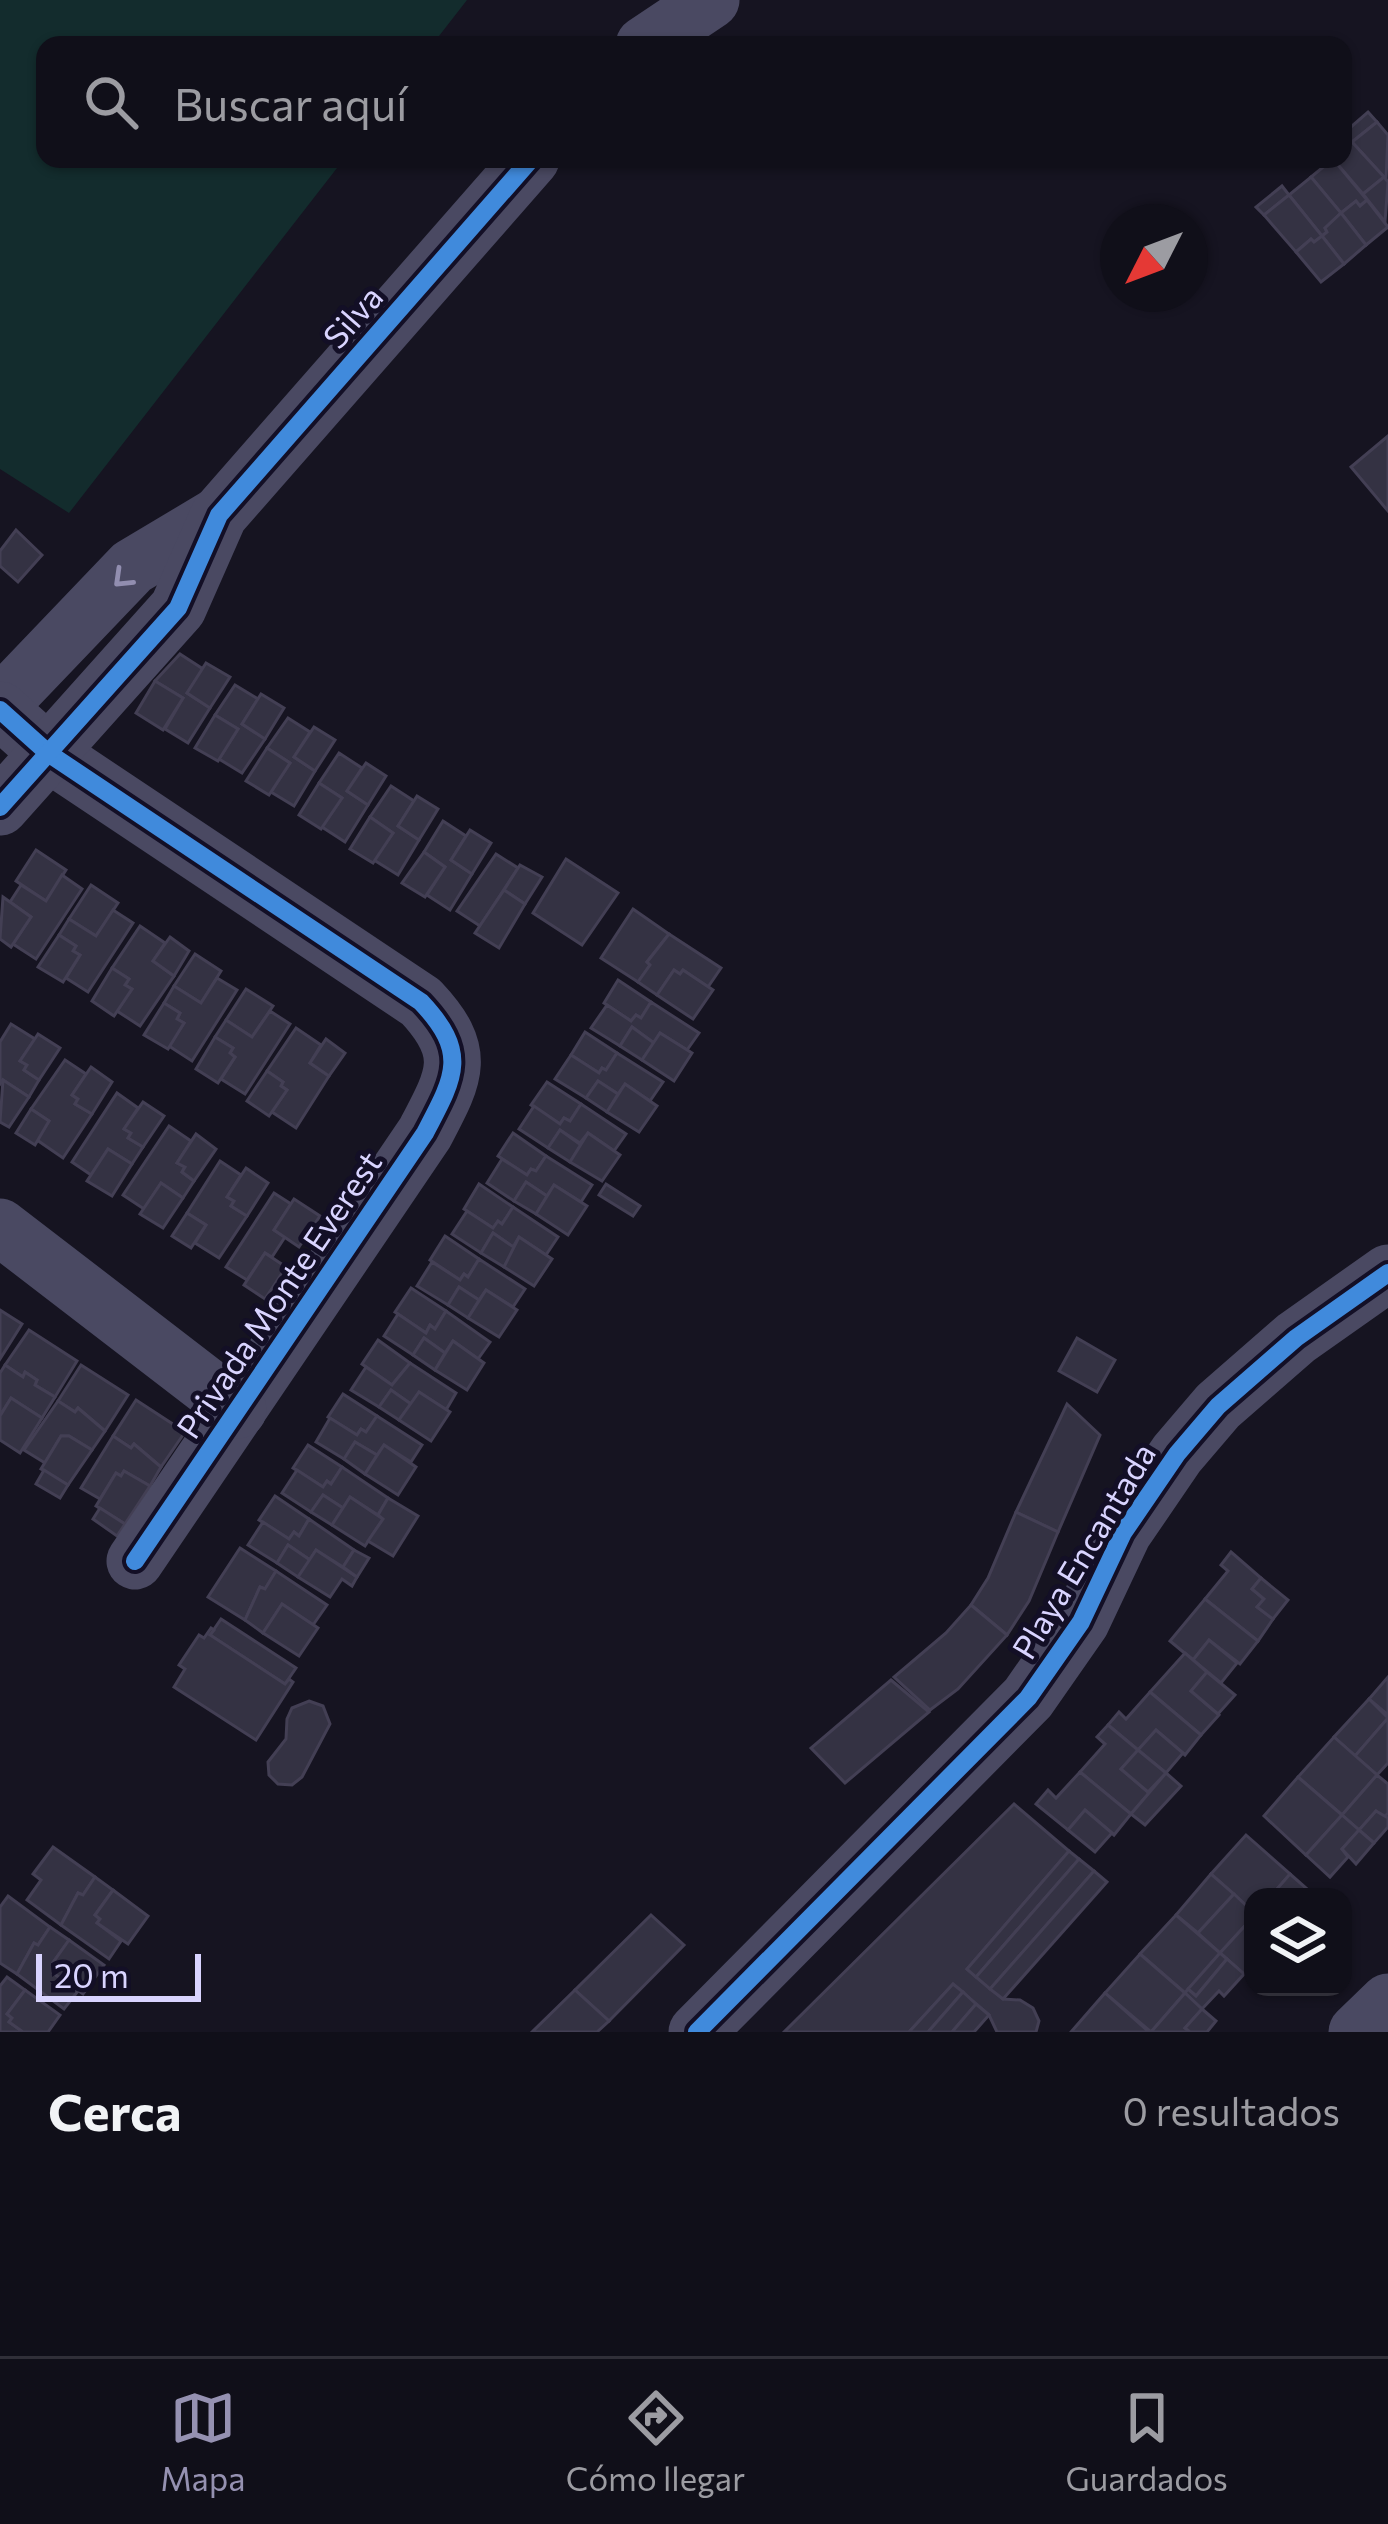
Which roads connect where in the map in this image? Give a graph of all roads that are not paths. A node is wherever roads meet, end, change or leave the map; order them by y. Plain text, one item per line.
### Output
1 (711, 0) edge
2 (657, 36) edge
3 (523, 168) edge
4 (219, 515) junction
5 (0, 707) edge
6 (48, 753) junction
7 (0, 807) edge
8 (0, 1227) edge
9 (1388, 1273) edge
10 (238, 1410) junction
11 (135, 1561) dead end
12 (1388, 2002) edge
13 (697, 2032) edge
14 (1357, 2032) edge

1 - 2 street
3 - 4 street, Silva
4 -> 5 street
4 - 6 street
5 - 6 street
6 - 7 street
6 - 10 street, Privada Monte Everest
8 - 10 street, Privada Monte Everest
9 - 13 street, Playa Encantada
10 - 11 street, Privada Monte Everest
12 - 14 street

